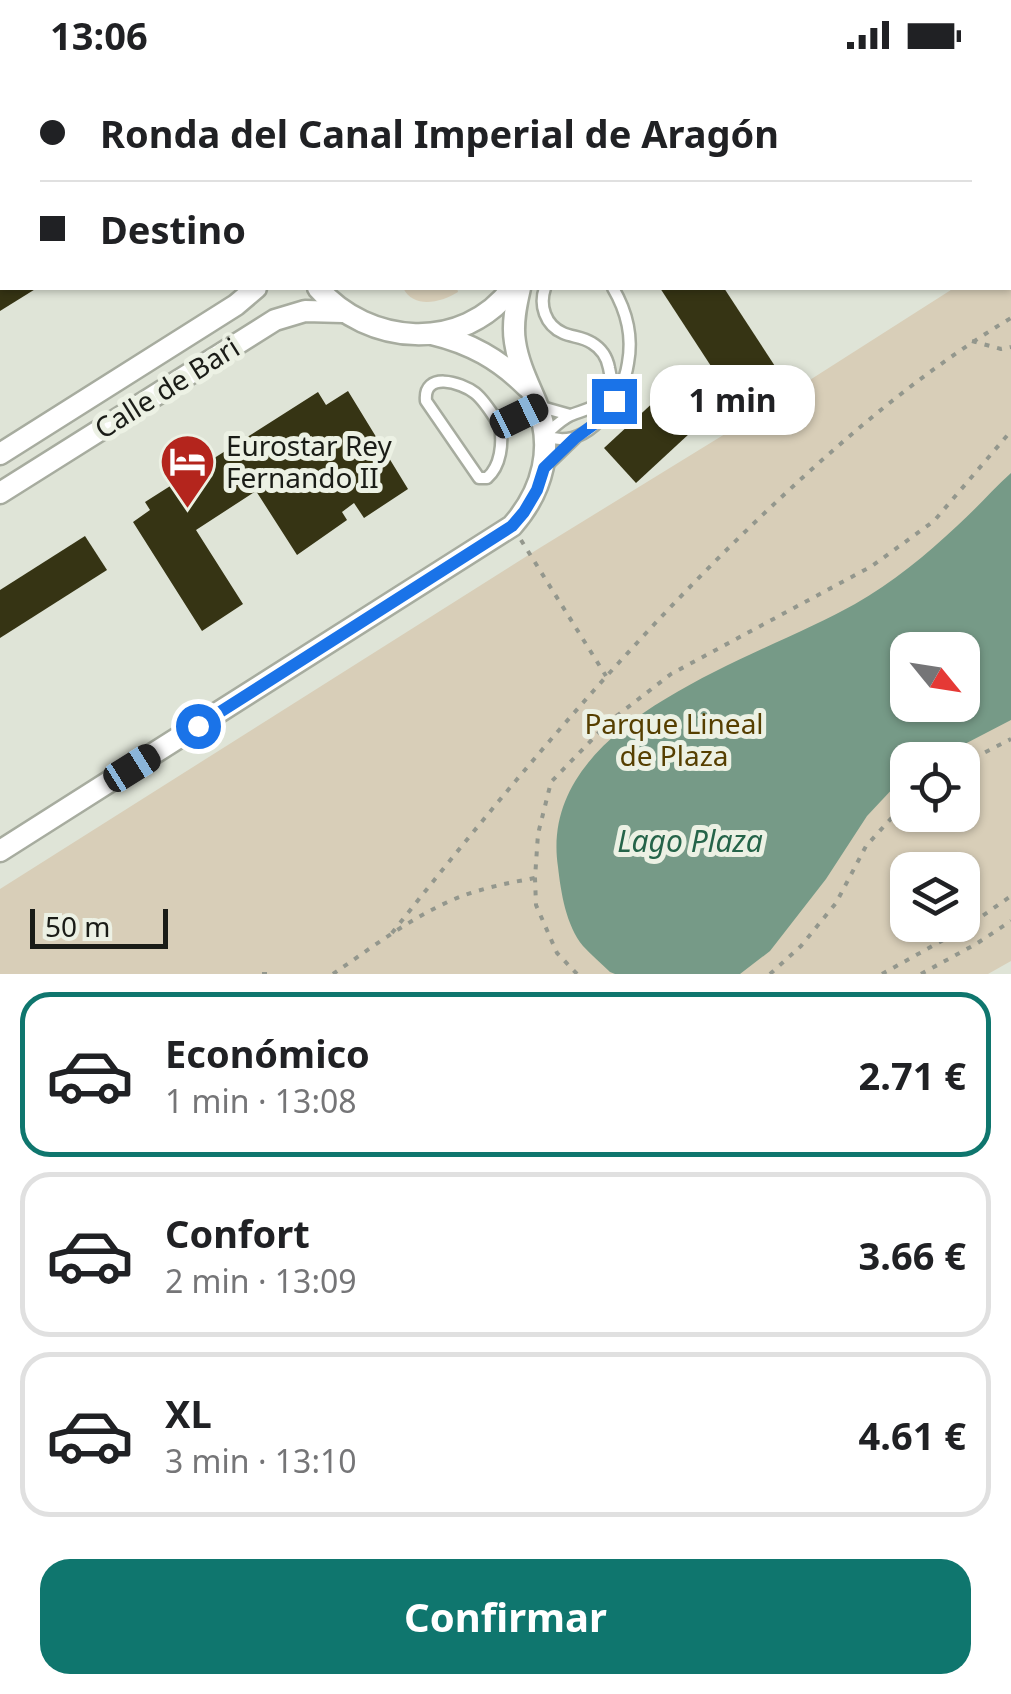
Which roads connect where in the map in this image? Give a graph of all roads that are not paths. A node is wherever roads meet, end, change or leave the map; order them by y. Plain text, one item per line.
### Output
1 (254, 290) edge
2 (320, 290) edge
3 (510, 290) edge
4 (520, 290) edge
5 (544, 290) edge
6 (614, 290) edge
7 (343, 312) junction
8 (430, 334) junction
9 (535, 399) junction
10 (570, 416) junction
11 (500, 426) junction
12 (545, 435) junction
13 (575, 438) junction
14 (0, 454) edge
15 (544, 468) junction
16 (0, 493) edge
17 (0, 851) edge

1 - 14 street, Calle de Bari
2 - 7 street
3 - 8 street
4 - 9 street
5 - 10 lane
6 - 13 lane
7 - 8 street
7 - 16 street, Calle de Bari
8 - 9 street
9 - 10 lane
9 - 11 lane
9 - 12 street
10 - 12 lane
11 - 11 lane
12 - 13 lane
12 - 15 street
13 - 15 lane
15 - 17 street

